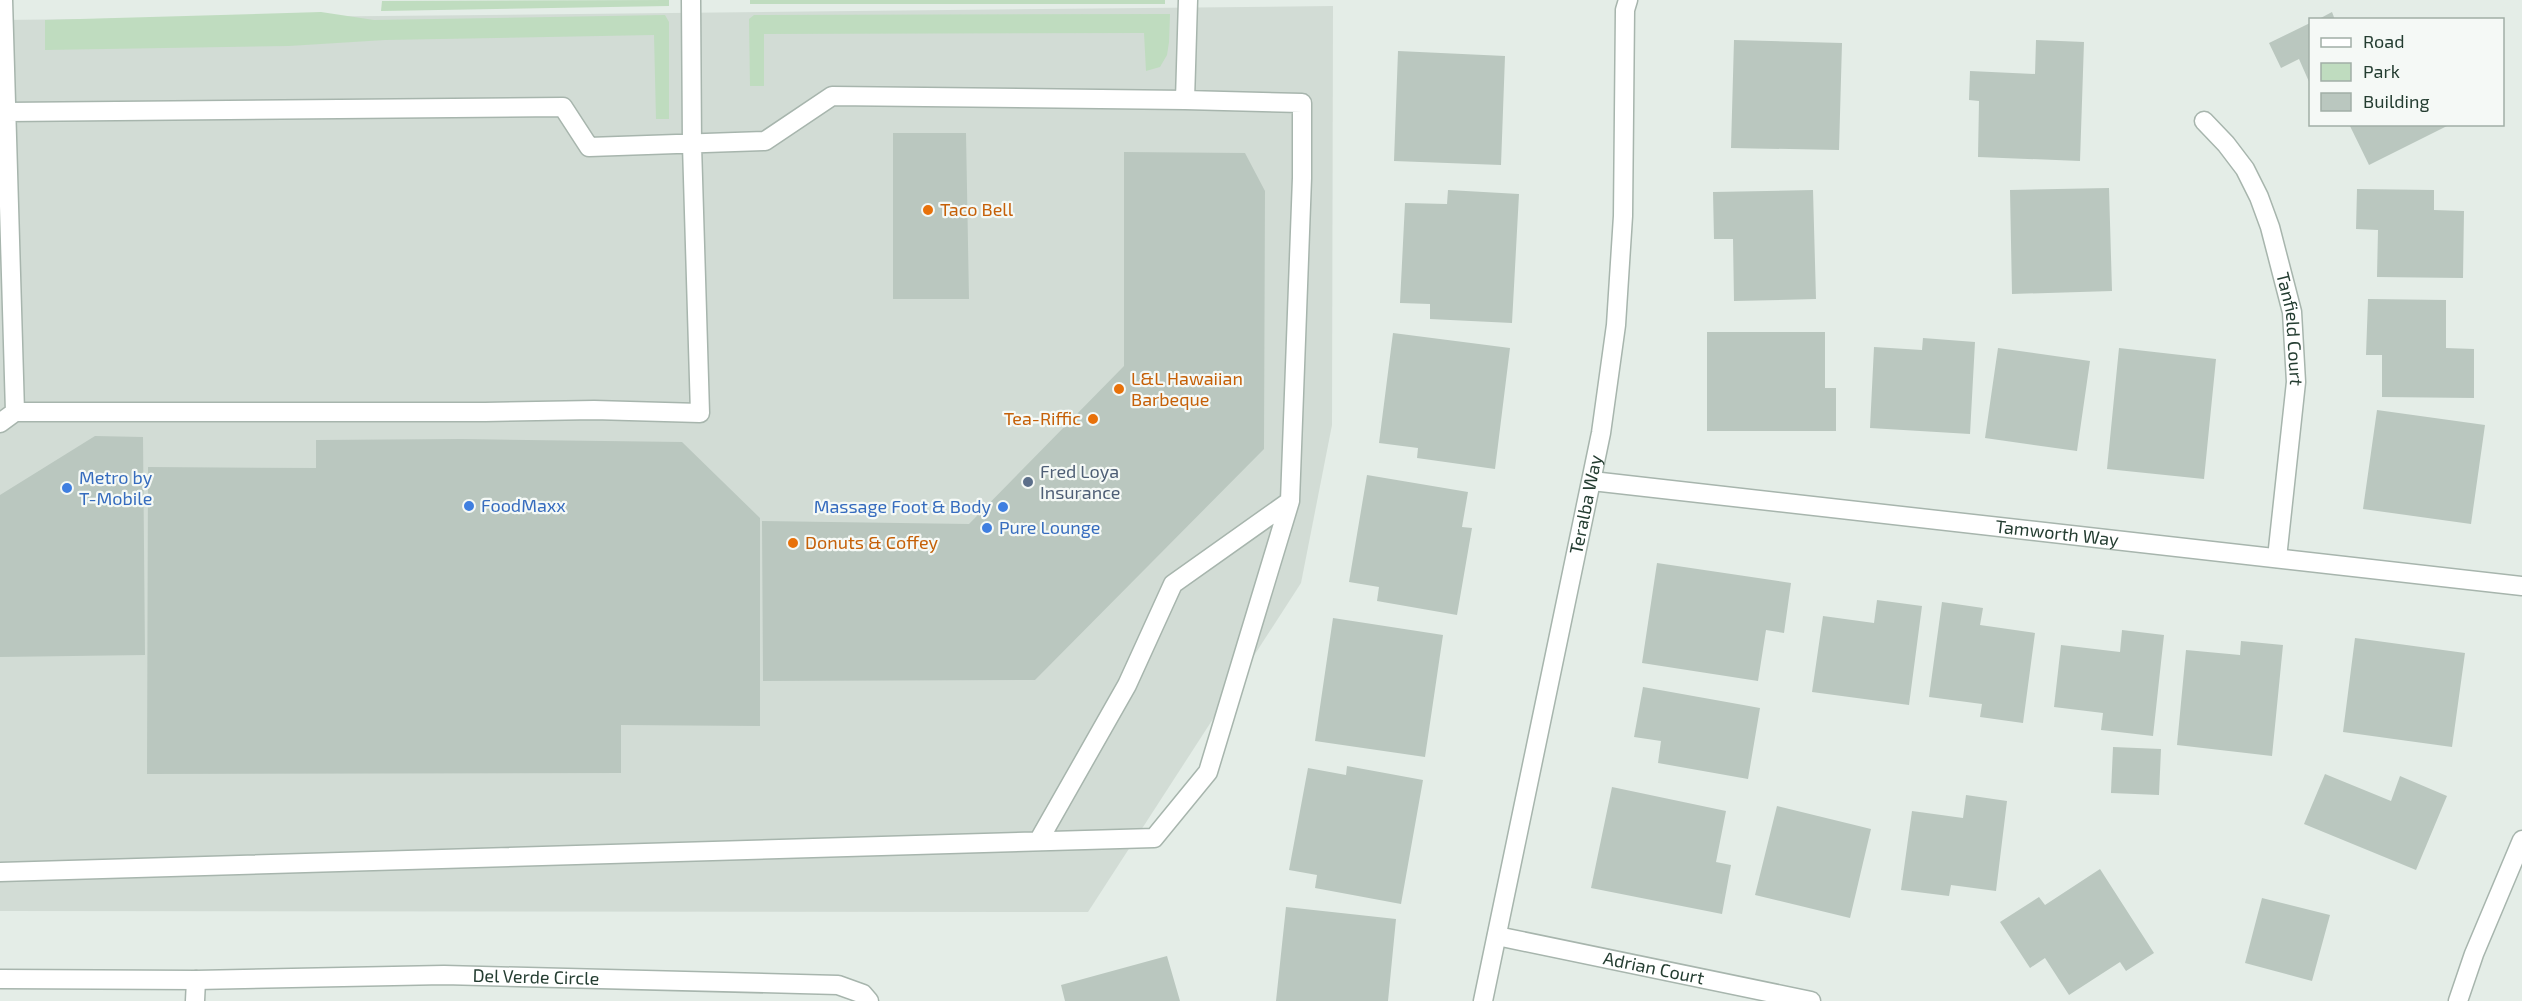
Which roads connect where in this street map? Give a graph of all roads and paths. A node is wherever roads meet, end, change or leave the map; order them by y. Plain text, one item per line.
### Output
1 (3, 0) edge
2 (691, 0) edge
3 (1188, 0) edge
4 (1628, 0) edge
5 (1185, 100) junction
6 (6, 112) junction
7 (2204, 121) dead end
8 (692, 145) junction
9 (7, 417) edge
10 (1592, 481) junction
11 (1290, 501) junction
12 (2277, 558) junction
13 (2522, 586) edge
14 (1039, 840) junction
15 (2522, 840) edge
16 (0, 872) edge
17 (1497, 936) junction
18 (0, 979) edge
19 (196, 980) junction
20 (195, 1001) edge
21 (869, 1001) edge
22 (1484, 1001) edge
23 (1811, 1001) edge
24 (2458, 1001) edge

1 - 6 street
2 - 8 street
3 - 5 street
4 - 10 street, Teralba Way
5 - 8 street
5 - 11 street
6 - 8 street
6 - 9 street
7 - 12 street, Tanfield Court
8 - 9 street
10 - 12 street, Tamworth Way
10 - 17 street, Teralba Way
11 - 14 street
11 - 14 street
12 - 13 street, Tamworth Way
14 - 16 street
15 - 24 street
17 - 22 street, Teralba Way
17 - 23 street, Adrian Court
18 - 19 street, Del Verde Circle
19 - 20 street
19 - 21 street, Del Verde Circle

